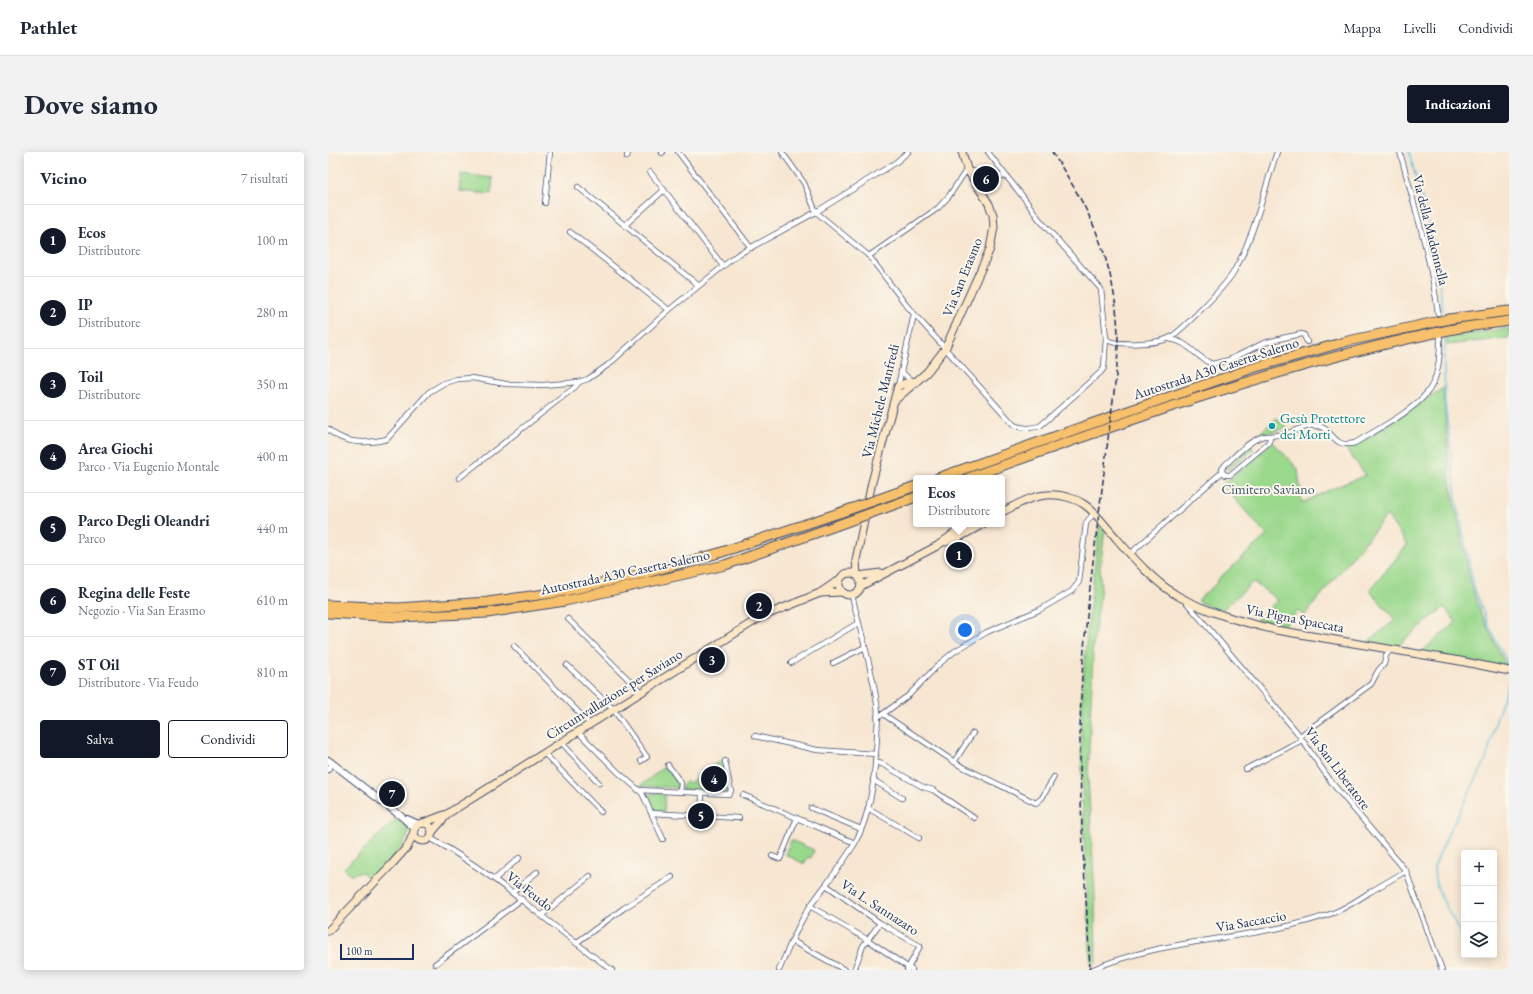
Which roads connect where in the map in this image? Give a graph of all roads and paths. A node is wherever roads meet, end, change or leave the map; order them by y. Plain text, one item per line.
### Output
1 (550, 152) edge
2 (678, 152) edge
3 (782, 152) edge
4 (908, 152) edge
5 (962, 152) edge
6 (988, 152) edge
7 (1277, 152) edge
8 (1400, 152) edge
9 (968, 170) junction
10 (650, 172) dead end
11 (1007, 177) junction
12 (578, 187) dead end
13 (664, 190) junction
14 (545, 203) dead end
15 (816, 212) junction
16 (625, 225) junction
17 (570, 232) dead end
18 (752, 248) junction
19 (869, 256) junction
20 (723, 266) junction
21 (698, 285) junction
22 (669, 310) junction
23 (1509, 311) edge
24 (1438, 313) dead end
25 (914, 314) junction
26 (1509, 321) edge
27 (1106, 338) junction
28 (1440, 338) dead end
29 (1169, 339) junction
30 (1307, 342) dead end
31 (945, 349) junction
32 (901, 371) junction
33 (913, 381) junction
34 (579, 382) junction
35 (898, 386) junction
36 (907, 389) junction
37 (895, 400) junction
38 (328, 428) edge
39 (1269, 436) junction
40 (1222, 472) junction
41 (946, 475) edge
42 (976, 475) edge
43 (459, 478) dead end
44 (913, 487) edge
45 (913, 498) edge
46 (1005, 510) edge
47 (1092, 511) junction
48 (966, 527) edge
49 (978, 527) edge
50 (940, 544) junction
51 (1130, 554) junction
52 (856, 560) junction
53 (887, 572) junction
54 (847, 573) junction
55 (857, 576) junction
56 (839, 580) junction
57 (861, 586) junction
58 (842, 592) junction
59 (820, 593) junction
60 (852, 595) junction
61 (1183, 598) junction
62 (328, 605) edge
63 (328, 613) edge
64 (568, 619) dead end
65 (858, 622) junction
66 (514, 646) dead end
67 (865, 647) junction
68 (1392, 649) junction
69 (790, 663) dead end
70 (833, 663) dead end
71 (567, 665) dead end
72 (1507, 671) edge
73 (641, 692) junction
74 (614, 709) junction
75 (883, 714) junction
76 (877, 717) junction
77 (590, 724) junction
78 (578, 732) junction
79 (973, 733) dead end
80 (755, 736) dead end
81 (1301, 738) junction
82 (561, 742) junction
83 (544, 753) junction
84 (876, 754) junction
85 (330, 761) edge
86 (641, 761) dead end
87 (725, 761) dead end
88 (875, 762) junction
89 (954, 762) junction
90 (668, 765) dead end
91 (1246, 769) dead end
92 (328, 770) edge
93 (1054, 777) dead end
94 (873, 780) junction
95 (599, 783) dead end
96 (638, 790) junction
97 (680, 792) junction
98 (702, 793) junction
99 (743, 795) dead end
100 (902, 798) dead end
101 (811, 808) dead end
102 (868, 808) junction
103 (601, 812) dead end
104 (651, 813) junction
105 (447, 814) junction
106 (701, 816) junction
107 (738, 818) dead end
108 (797, 818) junction
109 (974, 818) dead end
110 (418, 827) junction
111 (861, 830) junction
112 (428, 837) junction
113 (919, 838) dead end
114 (663, 839) dead end
115 (855, 843) junction
116 (772, 856) dead end
117 (519, 858) dead end
118 (392, 864) junction
119 (1406, 871) junction
120 (537, 872) dead end
121 (590, 876) dead end
122 (672, 877) dead end
123 (495, 879) junction
124 (826, 885) junction
125 (513, 892) junction
126 (522, 899) junction
127 (810, 906) junction
128 (542, 915) junction
129 (880, 923) junction
130 (328, 931) edge
131 (868, 940) junction
132 (792, 941) junction
133 (576, 943) junction
134 (435, 964) dead end
135 (909, 969) edge
136 (612, 970) edge
137 (778, 970) edge
138 (845, 970) edge
139 (854, 970) edge
140 (1092, 970) edge
141 (1442, 970) edge

1 - 14 street
2 - 18 street
3 - 15 street
4 - 15 street
5 - 9 main road, Via San Erasmo
6 - 11 street
7 - 29 street
8 - 24 street, Via della Madonnella
9 - 11 street
9 - 19 street
9 - 31 main road, Via San Erasmo
10 - 13 street
11 - 27 street
12 - 16 street
13 - 16 street
13 - 20 street
15 - 18 street
15 - 19 street
16 - 21 street
17 - 22 street
18 - 20 street
19 - 25 street
20 - 21 street
21 - 22 street
22 - 34 street
23 - 41 highway, Autostrada A30 Caserta-Salerno
25 - 31 street
25 - 32 street, Via Michele Manfredi
26 - 42 highway, Autostrada A30 Caserta-Salerno
27 - 29 street
27 - 31 street
28 - 39 street
29 - 30 street
31 - 33 main road, Via San Erasmo
32 - 33 street
32 - 35 street, Via Michele Manfredi
33 - 35 main road, Via San Erasmo
33 - 36 main road, Via San Erasmo
34 - 38 street
34 - 43 street
35 - 36 street
35 - 37 main road, Via Michele Manfredi
36 - 37 main road, Via San Erasmo
37 - 52 main road, Via Michele Manfredi
39 - 40 street
39 - 40 street
40 - 51 street
44 - 62 highway, Autostrada A30 Caserta-Salerno, bridge
45 - 63 highway, Autostrada A30 Caserta-Salerno, bridge
46 - 47 main road, Via Pigna Spaccata
47 - 51 main road, Via Pigna Spaccata
47 - 75 street
48 - 50 main road
49 - 50 main road
50 - 53 main road
51 - 61 main road, Via Pigna Spaccata
52 - 54 main road
52 - 55 main road
53 - 55 main road
53 - 57 main road
54 - 55 main road
54 - 56 main road
55 - 57 main road
56 - 58 main road
56 - 59 main road, Circumvallazione per Saviano
57 - 60 main road
58 - 59 main road, Circumvallazione per Saviano
58 - 60 main road
59 - 73 main road, Circumvallazione per Saviano
60 - 65 street
61 - 68 main road, Via Pigna Spaccata
61 - 81 street, Via San Liberatore
64 - 73 street
65 - 67 street
65 - 69 street
66 - 77 street
67 - 70 street
67 - 76 street
68 - 72 main road, Via Pigna Spaccata
68 - 81 street
71 - 74 street
73 - 74 main road, Circumvallazione per Saviano
74 - 77 main road, Circumvallazione per Saviano
74 - 86 street
75 - 76 street
75 - 89 street
76 - 84 street
77 - 78 main road, Circumvallazione per Saviano
78 - 82 main road, Circumvallazione per Saviano
78 - 96 street
79 - 89 street
80 - 84 street
81 - 91 street
81 - 119 street, Via San Liberatore
82 - 83 main road, Circumvallazione per Saviano
82 - 95 street
83 - 103 street
83 - 105 main road, Circumvallazione per Saviano
84 - 88 street
85 - 92 street
85 - 110 street
87 - 98 street
88 - 94 street
88 - 109 street
89 - 93 street
90 - 97 street
94 - 100 street
94 - 102 street
96 - 97 street
96 - 104 street
97 - 98 street
98 - 106 street
99 - 108 street
101 - 111 street
102 - 111 street
102 - 113 street
104 - 106 street
104 - 114 street
105 - 110 main road, Circumvallazione per Saviano
105 - 112 main road, Circumvallazione per Saviano
106 - 107 street
108 - 115 street
108 - 116 street
110 - 112 main road
110 - 112 main road
110 - 118 main road
111 - 115 street
112 - 118 main road, Circumvallazione per Saviano
112 - 123 street, Via Feudo
115 - 124 street
117 - 123 street
118 - 130 main road
119 - 140 street, Via Saccaccio
119 - 141 street, Via San Liberatore
120 - 125 street
121 - 128 street
122 - 133 street
123 - 125 street, Via Feudo
124 - 127 street
124 - 129 street, Via L. Sannazaro
125 - 126 street, Via Feudo
126 - 128 street, Via Feudo
126 - 134 street
127 - 131 street
127 - 132 street
128 - 133 street, Via Feudo
129 - 131 street
129 - 135 street, Via L. Sannazaro
131 - 135 street
131 - 139 street
132 - 137 street
132 - 138 street
133 - 136 street, Via Feudo

